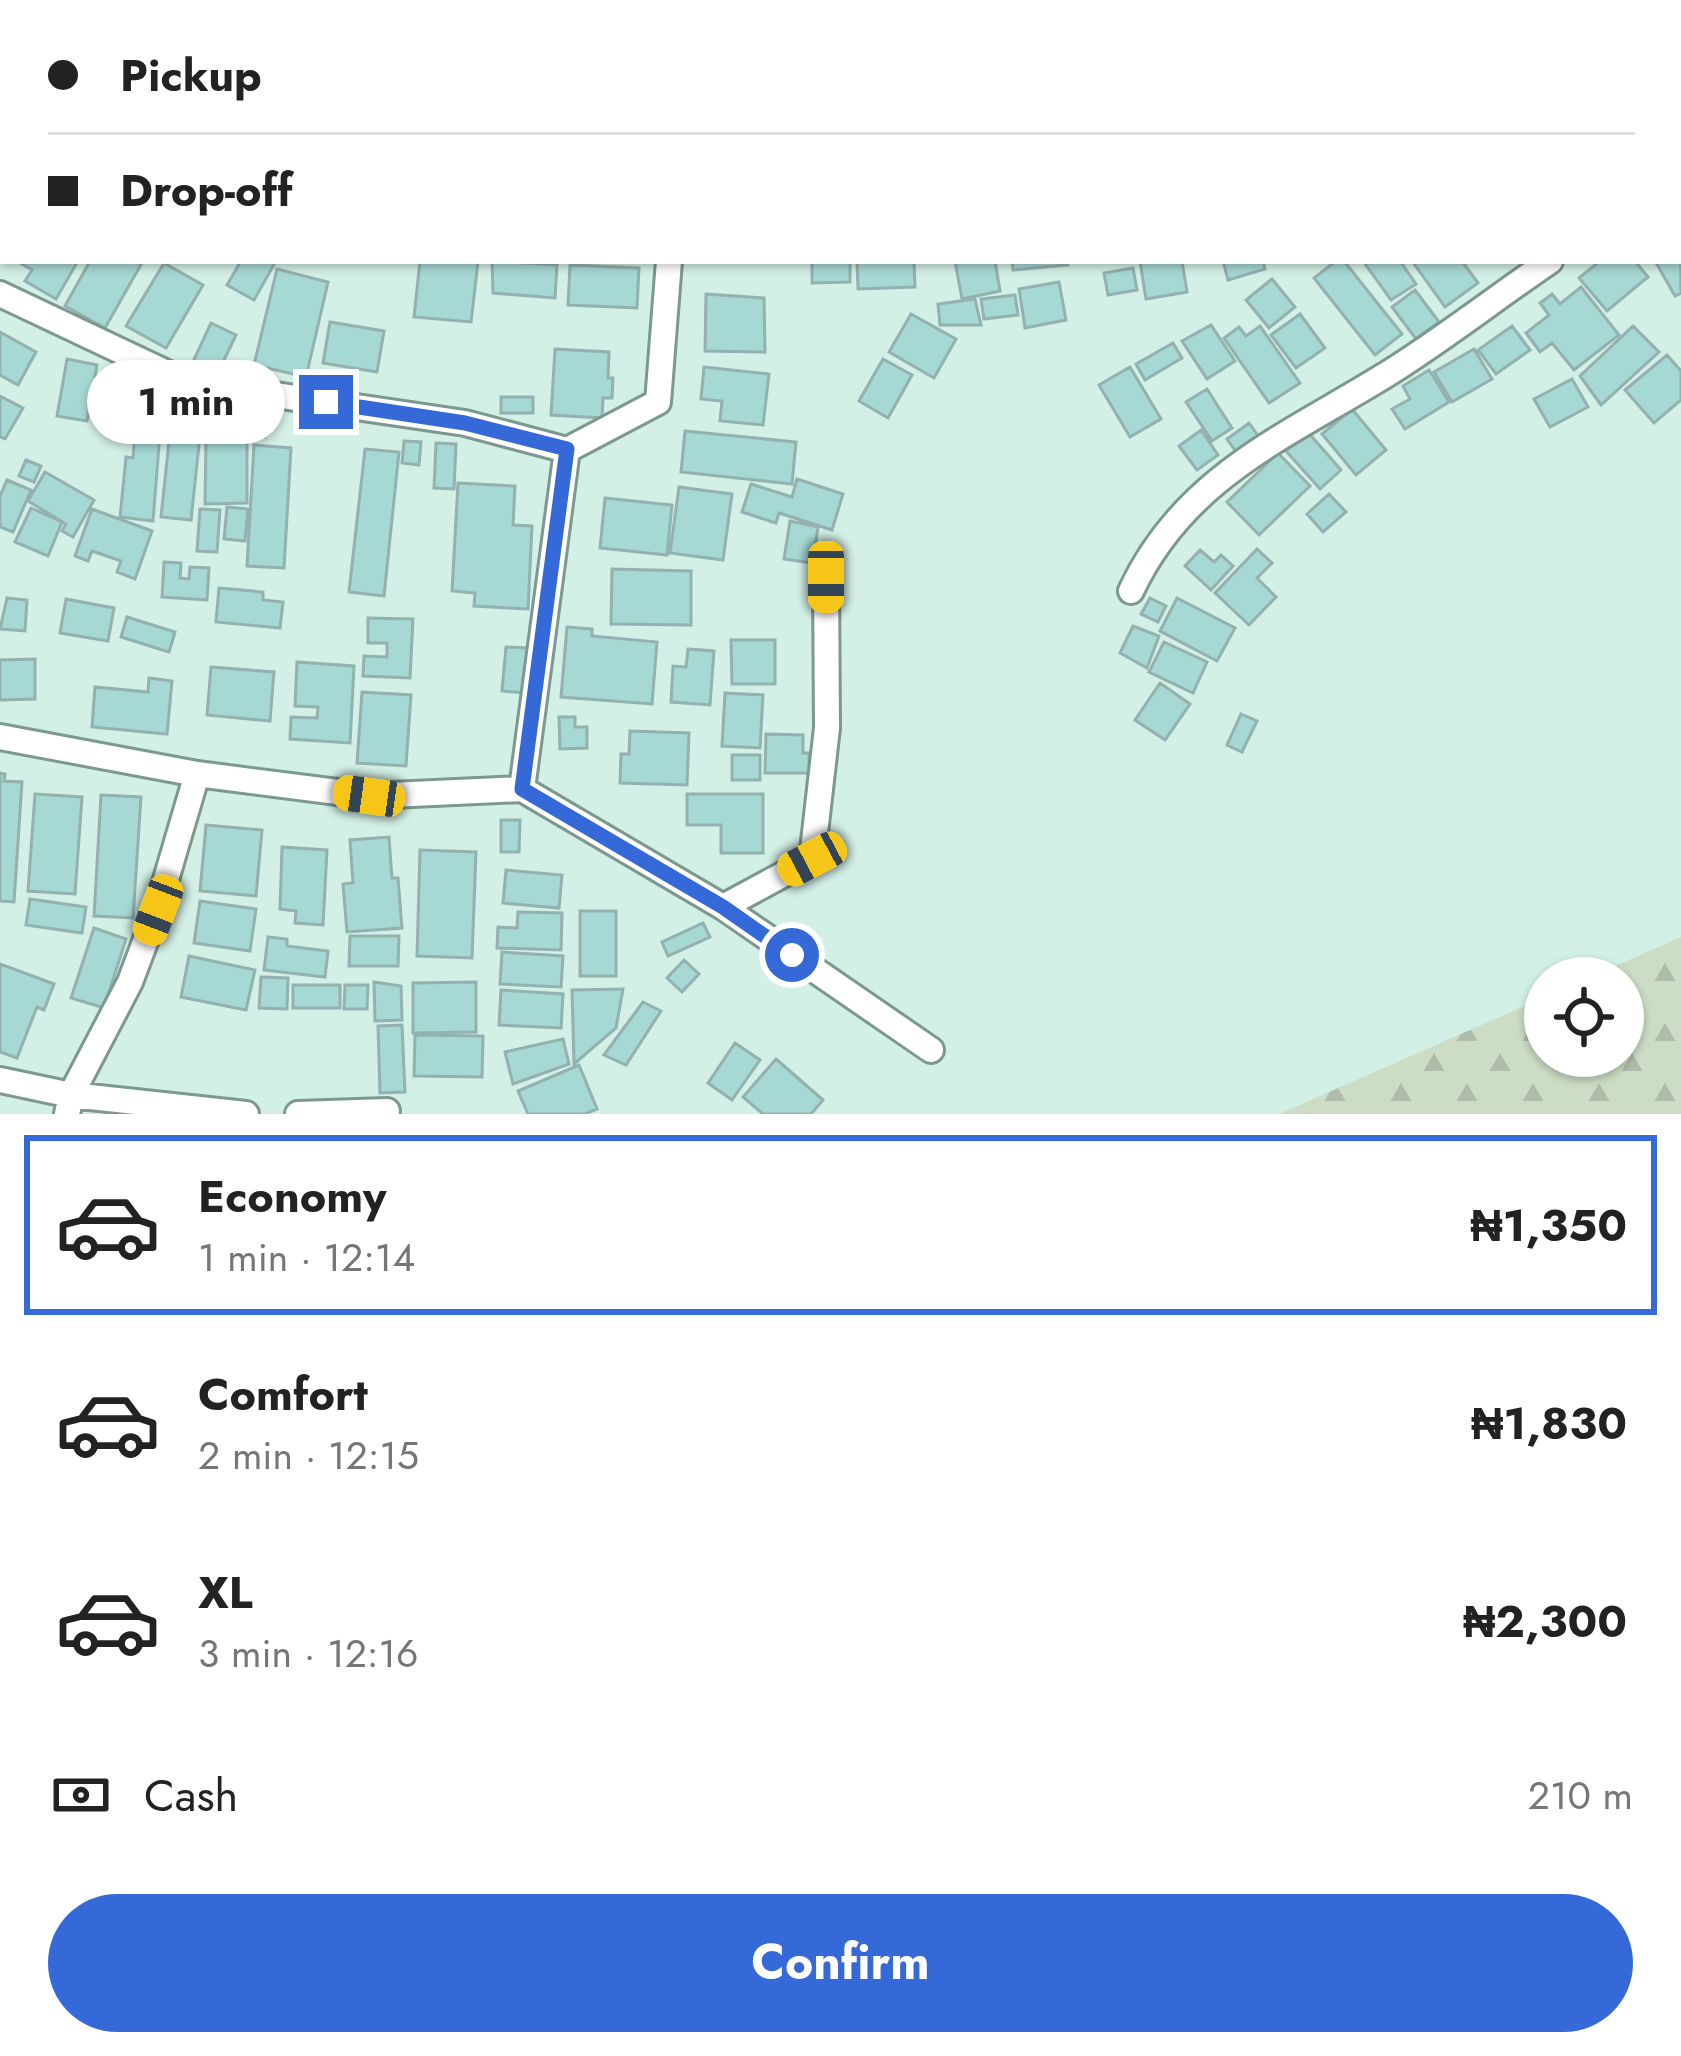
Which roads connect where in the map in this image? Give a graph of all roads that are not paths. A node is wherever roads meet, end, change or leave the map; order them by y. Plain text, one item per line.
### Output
1 (669, 264) edge
2 (1546, 264) edge
3 (0, 294) edge
4 (567, 449) junction
5 (826, 577) dead end
6 (1131, 590) dead end
7 (0, 737) edge
8 (197, 773) junction
9 (522, 789) junction
10 (723, 907) junction
11 (931, 1050) dead end
12 (0, 1080) edge
13 (69, 1104) edge
14 (387, 1111) edge
15 (246, 1114) edge
16 (298, 1114) edge

1 - 4 street
2 - 6 street
3 - 4 street
4 - 9 street
5 - 10 street
7 - 8 street
8 - 9 street
8 - 13 street
9 - 10 street
10 - 11 street
12 - 13 street
13 - 15 street
14 - 16 street

